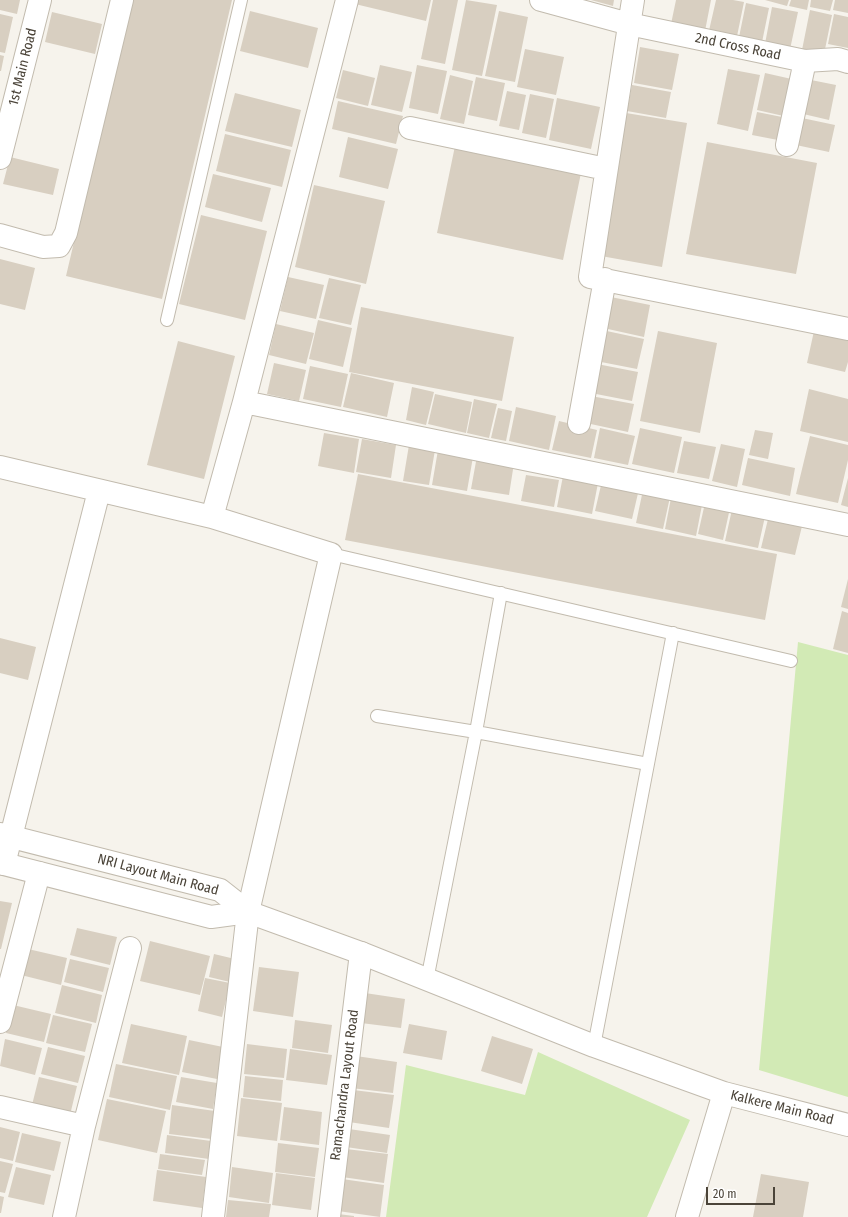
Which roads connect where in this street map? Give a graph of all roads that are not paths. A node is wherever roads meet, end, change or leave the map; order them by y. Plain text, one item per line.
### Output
1 (40, 0) edge
2 (122, 0) edge
3 (242, 0) edge
4 (347, 0) edge
5 (540, 0) edge
6 (632, 0) edge
7 (629, 24) junction
8 (805, 60) junction
9 (848, 62) edge
10 (410, 128) dead end
11 (787, 145) dead end
12 (0, 158) edge
13 (606, 169) junction
14 (0, 235) edge
15 (605, 279) junction
16 (168, 320) dead end
17 (848, 329) edge
18 (244, 402) junction
19 (579, 423) dead end
20 (0, 467) edge
21 (99, 491) junction
22 (212, 517) junction
23 (848, 525) edge
24 (330, 554) junction
25 (500, 593) junction
26 (673, 633) junction
27 (791, 660) dead end
28 (377, 716) dead end
29 (476, 732) junction
30 (648, 764) junction
31 (5, 835) edge
32 (2, 864) edge
33 (39, 873) junction
34 (248, 912) junction
35 (130, 948) dead end
36 (362, 953) junction
37 (427, 980) junction
38 (0, 1022) edge
39 (594, 1046) junction
40 (724, 1093) junction
41 (0, 1107) edge
42 (848, 1125) edge
43 (84, 1126) junction
44 (64, 1217) edge
45 (213, 1217) edge
46 (329, 1217) edge
47 (687, 1217) edge

1 - 12 street, 1st Main Road
2 - 14 street
3 - 16 lane
4 - 18 street
5 - 7 street, 2nd Cross Road
6 - 7 street
7 - 8 street, 2nd Cross Road
7 - 13 street
8 - 9 street, 2nd Cross Road
8 - 11 street
10 - 13 street
13 - 15 street
15 - 17 street
15 - 19 street
18 - 22 street
18 - 23 street
20 - 21 street
21 - 22 street
21 - 31 street
22 - 24 street
24 - 25 lane
24 - 34 street
25 - 26 lane
25 - 29 lane
26 - 27 lane
26 - 30 lane
28 - 29 lane
29 - 30 lane
29 - 37 lane
30 - 39 lane
31 - 32 street
31 - 34 street, NRI Layout Main Road
32 - 33 street, NRI Layout Main Road
33 - 34 street, NRI Layout Main Road
33 - 38 street
34 - 36 street
34 - 45 street
35 - 43 street
36 - 37 street
36 - 46 street, Ramachandra Layout Road
37 - 39 street
39 - 40 street
40 - 42 street, Kalkere Main Road
40 - 47 street, Kalkere Main Road
41 - 43 street
43 - 44 street

